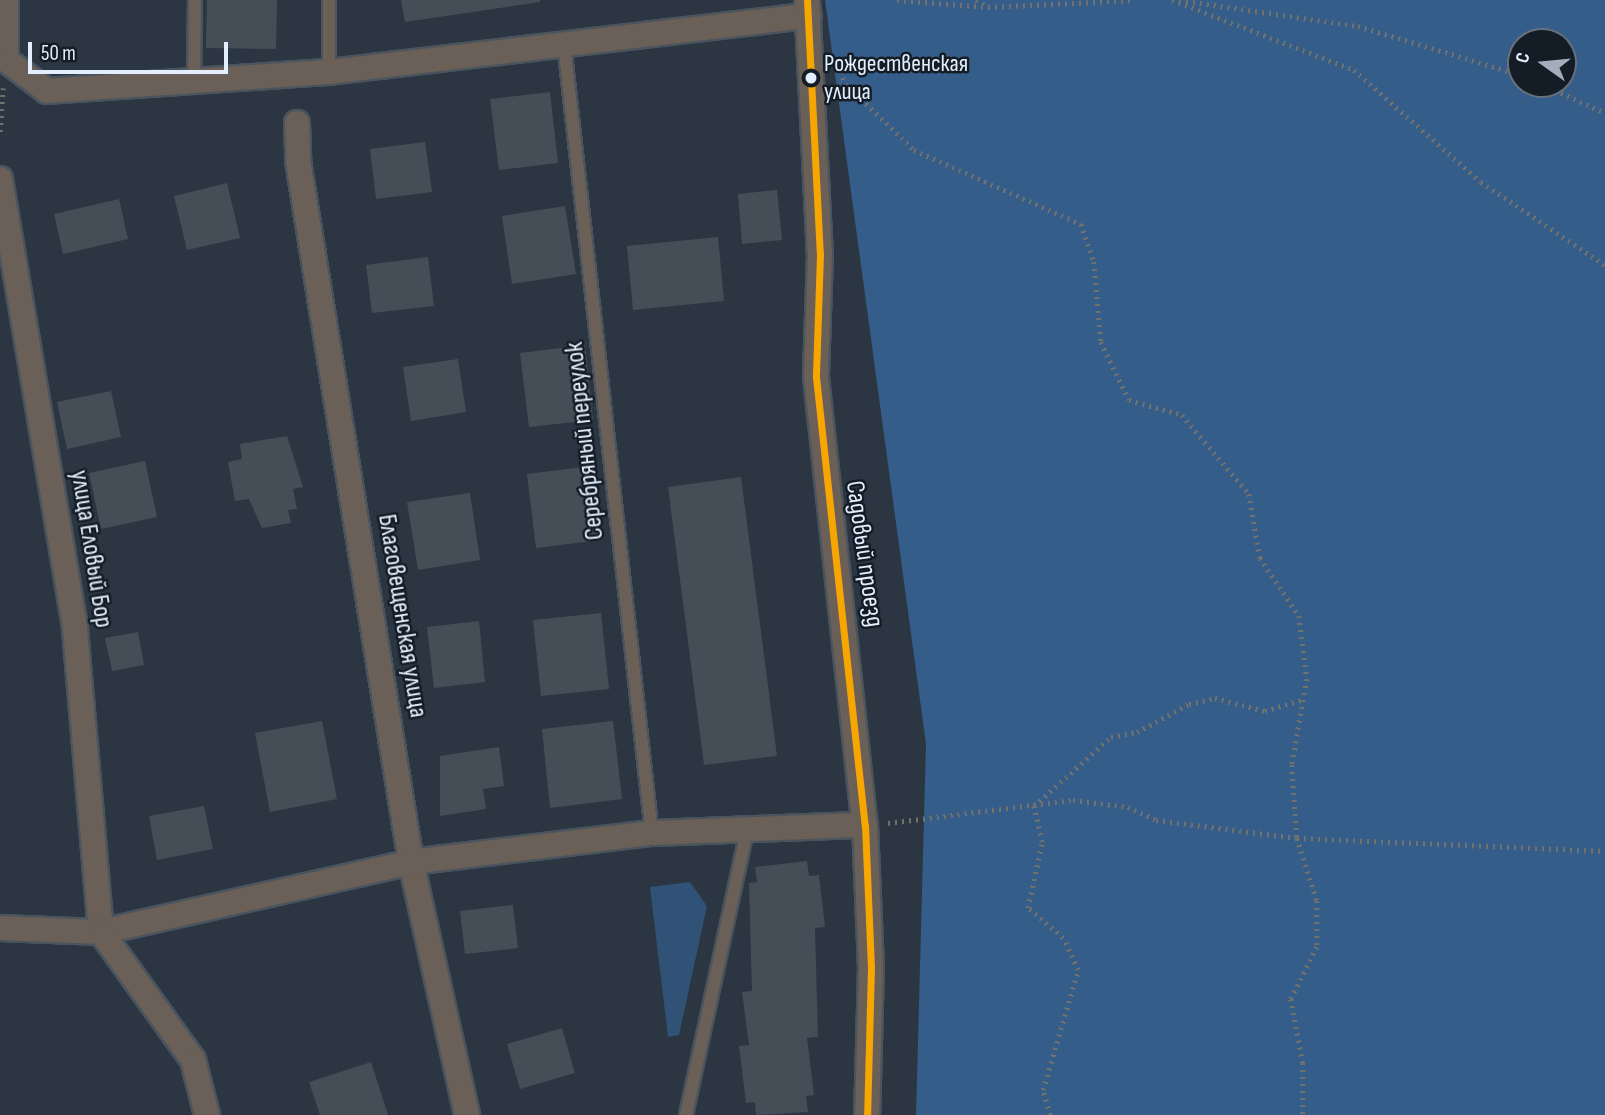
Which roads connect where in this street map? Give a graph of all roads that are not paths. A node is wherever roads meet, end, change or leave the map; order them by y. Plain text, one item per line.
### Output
1 (6, 0) edge
2 (195, 0) edge
3 (329, 0) edge
4 (808, 8) edge
5 (564, 44) junction
6 (329, 72) junction
7 (194, 81) junction
8 (298, 123) dead end
9 (0, 179) edge
10 (865, 825) junction
11 (748, 827) junction
12 (652, 833) junction
13 (411, 862) junction
14 (0, 928) edge
15 (101, 932) junction
16 (207, 1115) edge
17 (467, 1115) edge
18 (686, 1115) edge
19 (866, 1115) edge

1 - 7 street
2 - 7 lane
3 - 6 lane
4 - 5 street
4 - 10 street, Садовый проезд
5 - 6 street
5 - 12 lane, Серебряный переулок
6 - 7 street
8 - 13 street, Благовещенская улица
9 - 15 street, улица Еловый Бор
10 - 11 street
10 - 19 street, Садовый проезд
11 - 12 street
11 - 18 lane
12 - 13 street
13 - 15 street
13 - 17 street, Благовещенская улица
14 - 15 street
15 - 16 street

